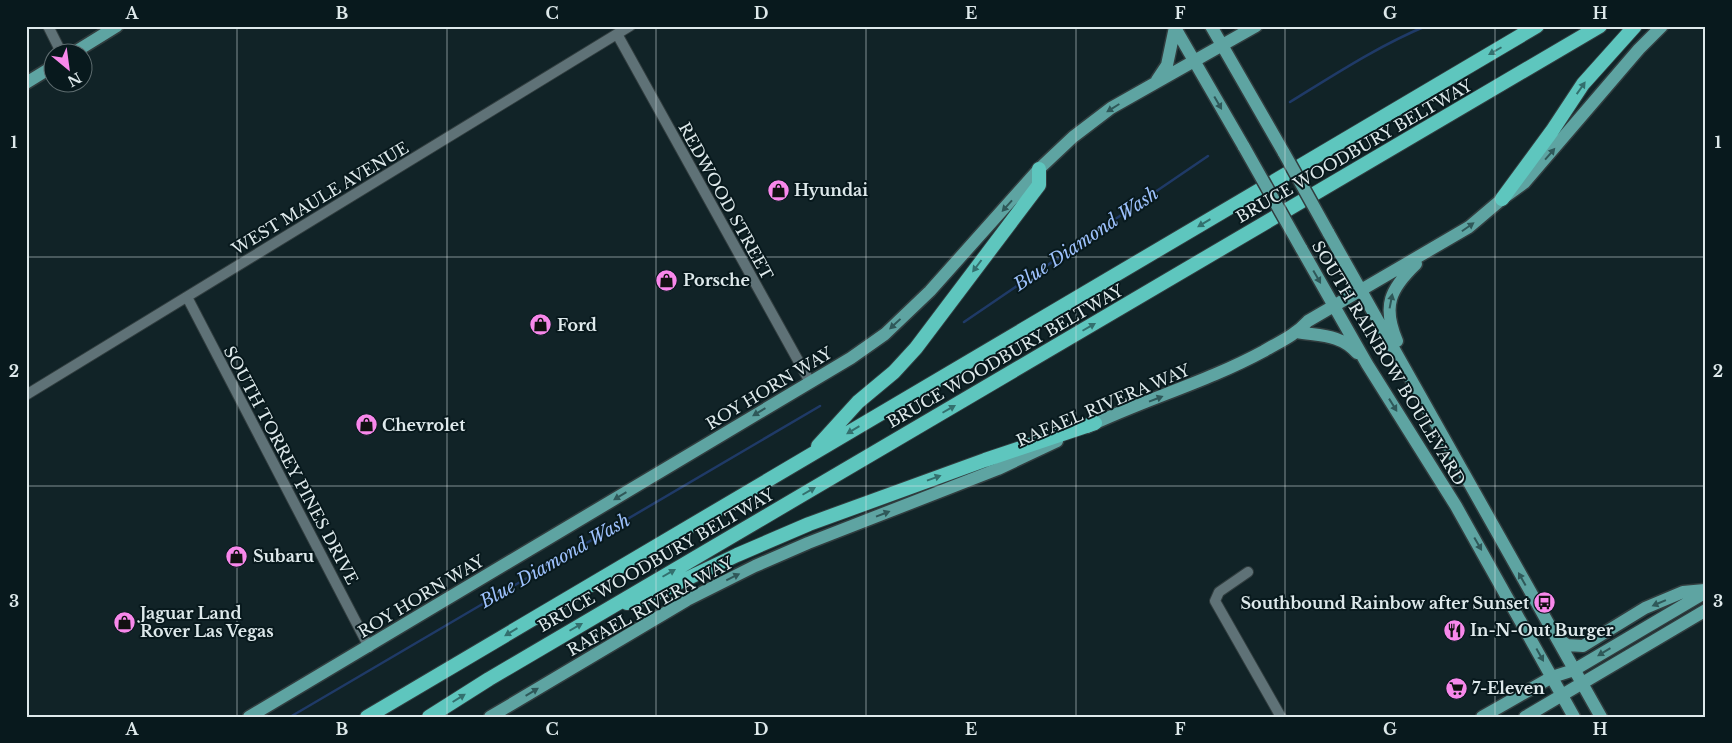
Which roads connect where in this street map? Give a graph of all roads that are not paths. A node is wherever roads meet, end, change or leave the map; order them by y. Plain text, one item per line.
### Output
1 (48, 26) edge
2 (117, 26) edge
3 (630, 26) edge
4 (1211, 26) edge
5 (1256, 26) edge
6 (1537, 26) edge
7 (1600, 26) edge
8 (1635, 26) edge
9 (1662, 26) edge
10 (1175, 27) edge
11 (617, 34) junction
12 (56, 42) edge
13 (91, 42) edge
14 (1222, 45) junction
15 (1194, 61) junction
16 (42, 73) edge
17 (26, 83) edge
18 (1155, 83) junction
19 (1039, 169) junction
20 (1502, 199) junction
21 (1430, 250) junction
22 (1361, 290) junction
23 (187, 297) junction
24 (1334, 306) junction
25 (1297, 332) junction
26 (1367, 364) junction
27 (810, 382) junction
28 (26, 395) edge
29 (1095, 423) junction
30 (1437, 426) junction
31 (809, 456) junction
32 (1248, 572) dead end
33 (1706, 591) edge
34 (612, 607) junction
35 (1706, 610) edge
36 (1555, 637) junction
37 (369, 647) junction
38 (1574, 670) junction
39 (1552, 677) junction
40 (1582, 684) junction
41 (1562, 695) junction
42 (250, 717) edge
43 (367, 717) edge
44 (429, 717) edge
45 (490, 717) edge
46 (1281, 717) edge
47 (1482, 717) edge
48 (1525, 717) edge
49 (1574, 717) edge
50 (1601, 717) edge

1 - 12 street
2 - 13 main road
3 - 11 street, WEST MAULE AVENUE
4 - 14 main road, SOUTH RAINBOW BOULEVARD
5 - 14 main road, ROY HORN WAY
6 -> 31 highway, BRUCE WOODBURY BELTWAY
34 -> 7 highway, BRUCE WOODBURY BELTWAY
20 -> 8 highway
20 -> 9 main road, RAFAEL RIVERA WAY
10 - 15 main road, SOUTH RAINBOW BOULEVARD
10 - 18 main road
11 - 23 street, WEST MAULE AVENUE
11 - 27 street, REDWOOD STREET
14 - 15 main road, ROY HORN WAY
14 - 22 main road, SOUTH RAINBOW BOULEVARD, bridge
15 - 18 main road, ROY HORN WAY
15 -> 24 main road, SOUTH RAINBOW BOULEVARD, bridge
16 - 17 main road
18 -> 19 main road, ROY HORN WAY
19 -> 27 main road, ROY HORN WAY
19 -> 31 highway
21 -> 20 main road, RAFAEL RIVERA WAY
21 - 22 main road, RAFAEL RIVERA WAY
30 -> 21 main road
22 - 24 main road, RAFAEL RIVERA WAY
22 - 30 main road, SOUTH RAINBOW BOULEVARD
23 - 28 street, WEST MAULE AVENUE
23 - 37 street, SOUTH TORREY PINES DRIVE
24 - 25 main road, RAFAEL RIVERA WAY
24 - 26 main road, SOUTH RAINBOW BOULEVARD
25 - 26 main road
29 -> 25 main road, RAFAEL RIVERA WAY
26 -> 39 main road, SOUTH RAINBOW BOULEVARD
27 -> 37 main road, ROY HORN WAY
34 -> 29 highway
45 -> 29 main road, RAFAEL RIVERA WAY
36 -> 30 main road, SOUTH RAINBOW BOULEVARD
31 -> 43 highway, BRUCE WOODBURY BELTWAY
32 - 46 street
33 -> 36 main road
33 -> 38 main road
44 -> 34 highway, BRUCE WOODBURY BELTWAY
35 - 40 main road
36 - 38 main road, SOUTH RAINBOW BOULEVARD
37 - 42 main road, ROY HORN WAY
38 - 39 main road
38 - 40 main road, SOUTH RAINBOW BOULEVARD
39 - 41 main road, SOUTH RAINBOW BOULEVARD
39 - 47 main road
40 - 41 main road
40 - 50 main road, SOUTH RAINBOW BOULEVARD
41 - 48 main road
41 - 49 main road, SOUTH RAINBOW BOULEVARD

